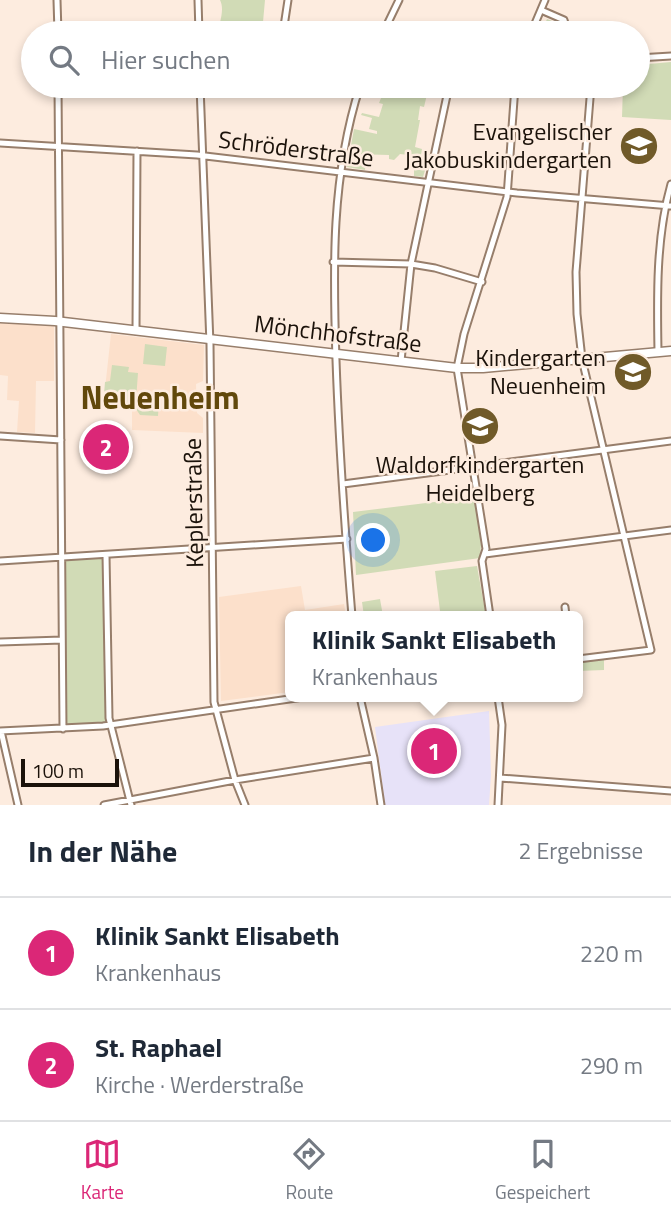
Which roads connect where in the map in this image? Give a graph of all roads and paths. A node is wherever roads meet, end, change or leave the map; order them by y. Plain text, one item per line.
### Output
1 (57, 0) edge
2 (198, 0) edge
3 (288, 0) edge
4 (399, 0) edge
5 (545, 0) edge
6 (541, 10) junction
7 (58, 21) edge
8 (199, 21) edge
9 (285, 21) edge
10 (389, 21) edge
11 (536, 21) edge
12 (564, 21) edge
13 (671, 56) edge
14 (650, 57) edge
15 (58, 98) edge
16 (201, 98) edge
17 (356, 98) edge
18 (446, 98) edge
19 (514, 98) edge
20 (590, 98) edge
21 (0, 143) edge
22 (58, 146) junction
23 (137, 151) junction
24 (203, 153) junction
25 (340, 172) junction
26 (427, 183) junction
27 (671, 184) edge
28 (508, 192) junction
29 (583, 198) junction
30 (668, 206) edge
31 (333, 262) junction
32 (411, 264) junction
33 (482, 282) junction
34 (0, 318) edge
35 (61, 321) junction
36 (136, 331) junction
37 (210, 335) junction
38 (659, 351) junction
39 (671, 351) edge
40 (335, 353) junction
41 (582, 359) junction
42 (401, 361) junction
43 (457, 368) junction
44 (0, 436) edge
45 (61, 440) junction
46 (671, 441) edge
47 (603, 449) junction
48 (473, 467) junction
49 (343, 484) junction
50 (671, 530) edge
51 (623, 536) junction
52 (347, 539) junction
53 (212, 545) junction
54 (485, 554) junction
55 (106, 555) junction
56 (62, 556) junction
57 (0, 561) edge
58 (565, 607) dead end
59 (352, 611) edge
60 (489, 611) edge
61 (565, 611) edge
62 (62, 640) junction
63 (0, 642) edge
64 (583, 658) edge
65 (285, 700) edge
66 (361, 702) edge
67 (499, 702) edge
68 (216, 710) junction
69 (110, 725) junction
70 (63, 729) junction
71 (0, 731) edge
72 (374, 758) junction
73 (500, 778) junction
74 (235, 780) junction
75 (671, 791) edge
76 (130, 803) edge
77 (18, 805) edge
78 (104, 805) edge
79 (245, 805) edge
80 (381, 805) edge
81 (498, 805) edge

1 - 7 street
2 - 8 street
3 - 9 street
4 - 10 street
5 - 6 street
6 - 11 street
6 - 12 street
13 - 14 street
15 - 22 street
16 - 24 street, Keplerstraße
17 - 25 street
18 - 26 street
19 - 28 street
20 - 29 street
21 - 22 street, Schröderstraße
22 - 23 street, Schröderstraße
22 - 35 street
23 - 24 street, Schröderstraße
23 - 36 street
24 - 25 street, Schröderstraße
24 - 37 street, Keplerstraße
25 - 26 street, Schröderstraße
25 - 31 street
26 - 28 street, Schröderstraße
26 - 32 street
27 - 30 street
28 - 29 street, Schröderstraße
28 - 33 street
29 - 30 street, Schröderstraße
29 - 41 street
30 - 38 street
31 - 32 street
31 - 40 street
32 - 33 street
32 - 42 street
33 - 43 street
34 - 35 street, Mönchhofstraße
35 - 36 street, Mönchhofstraße
35 - 45 street
36 - 37 street, Mönchhofstraße
37 - 40 street, Mönchhofstraße
37 - 53 street, Keplerstraße
38 - 39 street, Mönchhofstraße
38 - 41 street, Mönchhofstraße
40 - 42 street, Mönchhofstraße
40 - 49 street
41 - 43 street, Mönchhofstraße
41 - 47 street
42 - 43 street, Mönchhofstraße
43 - 48 street
44 - 45 street
45 - 56 street
46 - 47 street
47 - 48 street
47 - 51 street
48 - 49 street
48 - 54 street
49 - 52 street
50 - 51 street
51 - 54 street
51 - 64 street
52 - 53 street
52 - 59 street
53 - 55 street
53 - 68 street, Keplerstraße
54 - 60 street
55 - 56 street
55 - 69 street
56 - 57 street
56 - 62 street
58 - 61 street
62 - 63 street
62 - 70 street
65 - 68 street
66 - 72 street
67 - 73 street
68 - 69 street
68 - 74 street, Keplerstraße
69 - 70 street
69 - 76 street
70 - 71 street
71 - 77 street
72 - 74 street
72 - 80 street
73 - 75 street
73 - 81 street
74 - 76 street
74 - 79 street, Keplerstraße
76 - 78 street

